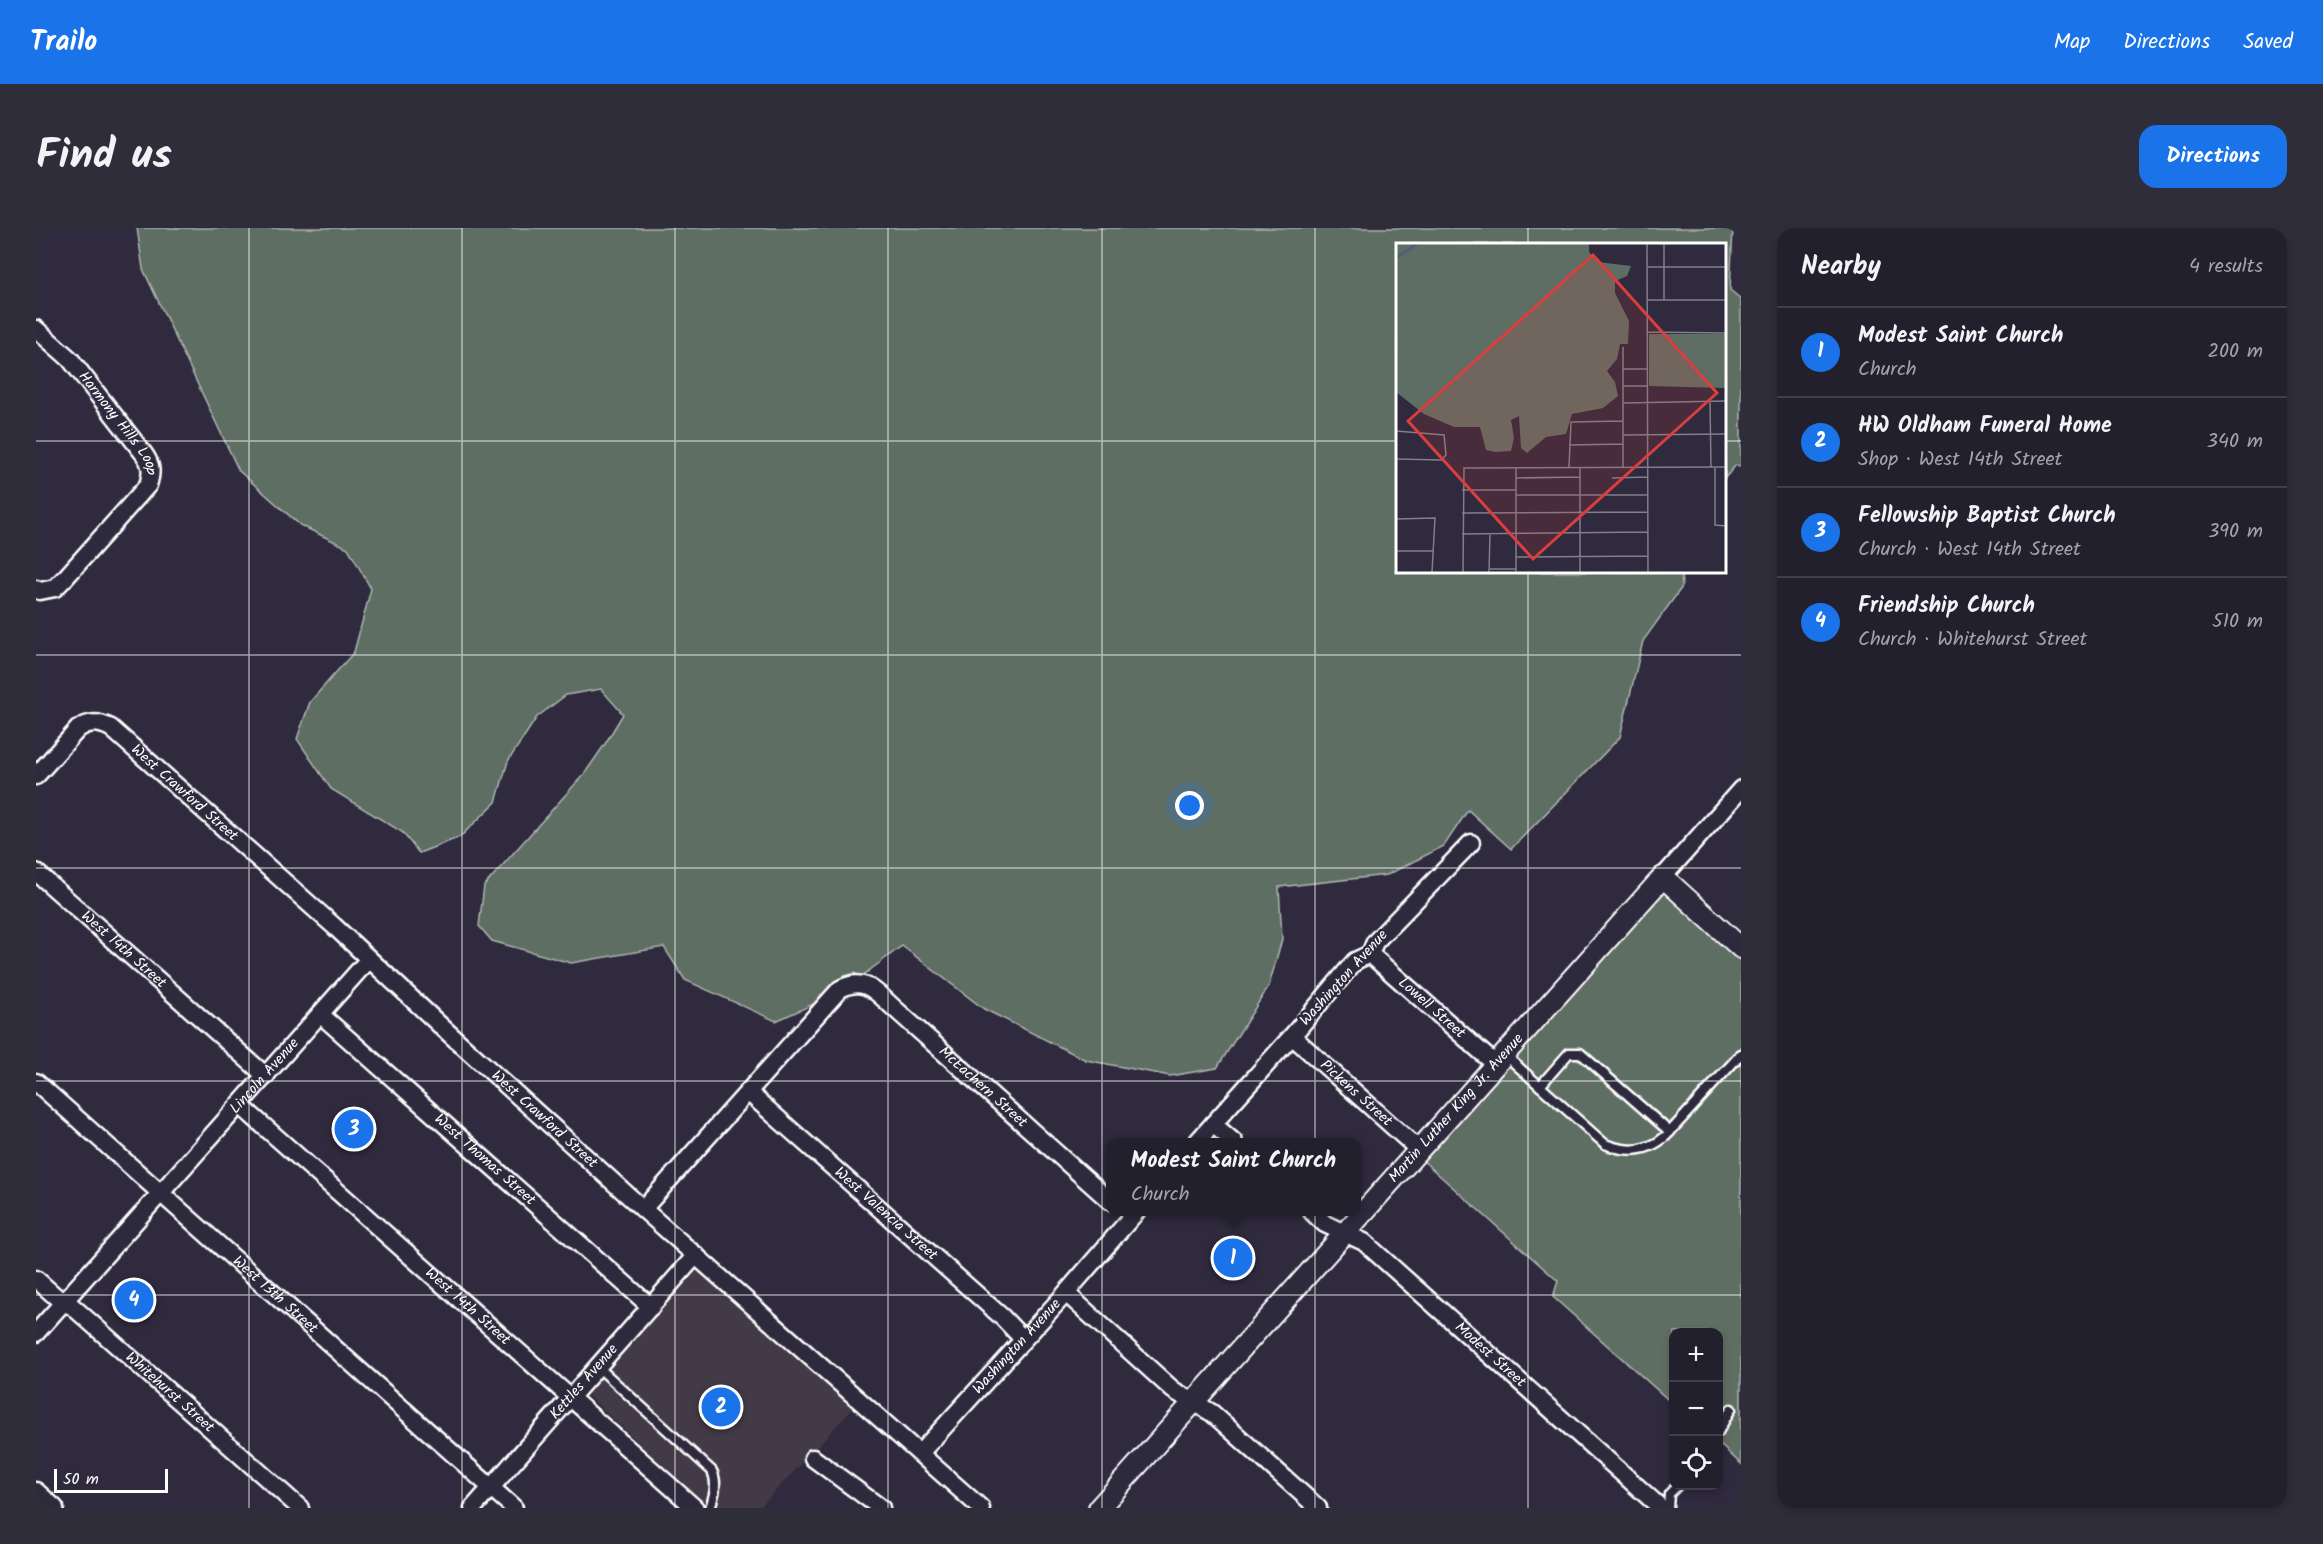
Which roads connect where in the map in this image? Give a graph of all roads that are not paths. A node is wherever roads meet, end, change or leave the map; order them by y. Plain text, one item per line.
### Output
1 (36, 329) edge
2 (36, 589) edge
3 (36, 776) edge
4 (1741, 789) edge
5 (1471, 843) dead end
6 (36, 872) edge
7 (1663, 877) junction
8 (1741, 948) edge
9 (1370, 954) junction
10 (369, 959) junction
11 (320, 1014) junction
12 (1292, 1036) junction
13 (1741, 1054) edge
14 (1500, 1059) junction
15 (266, 1076) junction
16 (36, 1082) edge
17 (1540, 1086) junction
18 (748, 1092) junction
19 (240, 1105) junction
20 (1213, 1124) junction
21 (1670, 1132) junction
22 (1201, 1138) edge
23 (1228, 1138) edge
24 (1419, 1150) junction
25 (160, 1194) junction
26 (1106, 1198) edge
27 (643, 1209) junction
28 (1361, 1214) edge
29 (1127, 1216) edge
30 (1316, 1216) edge
31 (1359, 1216) edge
32 (1344, 1233) junction
33 (696, 1255) junction
34 (36, 1279) edge
35 (1066, 1293) junction
36 (63, 1303) junction
37 (651, 1306) junction
38 (36, 1333) edge
39 (1023, 1339) junction
40 (598, 1367) junction
41 (571, 1398) junction
42 (1193, 1402) junction
43 (1731, 1409) dead end
44 (1723, 1424) edge
45 (920, 1453) junction
46 (813, 1458) dead end
47 (491, 1488) junction
48 (1673, 1490) edge
49 (36, 1491) edge
50 (55, 1508) edge
51 (300, 1508) edge
52 (473, 1508) edge
53 (514, 1508) edge
54 (695, 1508) edge
55 (710, 1508) edge
56 (881, 1508) edge
57 (981, 1508) edge
58 (1099, 1508) edge
59 (1318, 1508) edge
60 (1661, 1508) edge
61 (1668, 1508) edge

1 - 2 street, Harmony Hills Loop
3 - 10 street, West Crawford Street
4 - 7 street, Martin Luther King Jr. Avenue
5 - 9 street, Washington Avenue
6 - 15 street, West 14th Street
7 - 8 street
7 - 14 street, Martin Luther King Jr. Avenue
9 - 12 street, Washington Avenue
9 - 14 street, Lowell Street
10 - 11 street, Lincoln Avenue
10 - 27 street, West Crawford Street
11 - 15 street, Lincoln Avenue
11 - 37 street, West Thomas Street
12 - 20 street, Washington Avenue
12 - 24 street, Pickens Street
13 - 21 lane
14 - 17 lane
14 - 24 street, Martin Luther King Jr. Avenue
15 - 19 street, Lincoln Avenue
16 - 25 street, West 13th Street
17 - 21 lane
17 - 21 lane
18 - 26 street, McEachern Street
18 - 27 street
18 - 39 street, West Valencia Street
19 - 25 street, Lincoln Avenue
19 - 41 street, West 14th Street
20 - 22 street, Washington Avenue
20 - 23 street
24 - 28 street, Martin Luther King Jr. Avenue
25 - 36 street, Lincoln Avenue
25 - 47 street, West 13th Street
27 - 33 street, West Crawford Street
29 - 35 street, Washington Avenue
30 - 32 street, Modest Street
31 - 32 street, Martin Luther King Jr. Avenue
32 - 42 street, Martin Luther King Jr. Avenue
32 - 60 street, Modest Street
33 - 37 street, Kettles Avenue
33 - 45 street, West Crawford Street
34 - 36 street, Whitehurst Street
35 - 39 street, Washington Avenue
35 - 42 street
36 - 38 street, Lincoln Avenue
36 - 51 street, Whitehurst Street
37 - 40 street, Kettles Avenue
39 - 45 street, Washington Avenue
40 - 41 street, Kettles Avenue
40 - 55 lane
41 - 47 street, Kettles Avenue
41 - 54 street, West 14th Street
42 - 58 street, Martin Luther King Jr. Avenue
42 - 59 street
43 - 44 lane
45 - 57 street, West Crawford Street
46 - 56 street
47 - 52 street, Kettles Avenue
47 - 53 street, West 13th Street
48 - 61 lane
49 - 50 street

